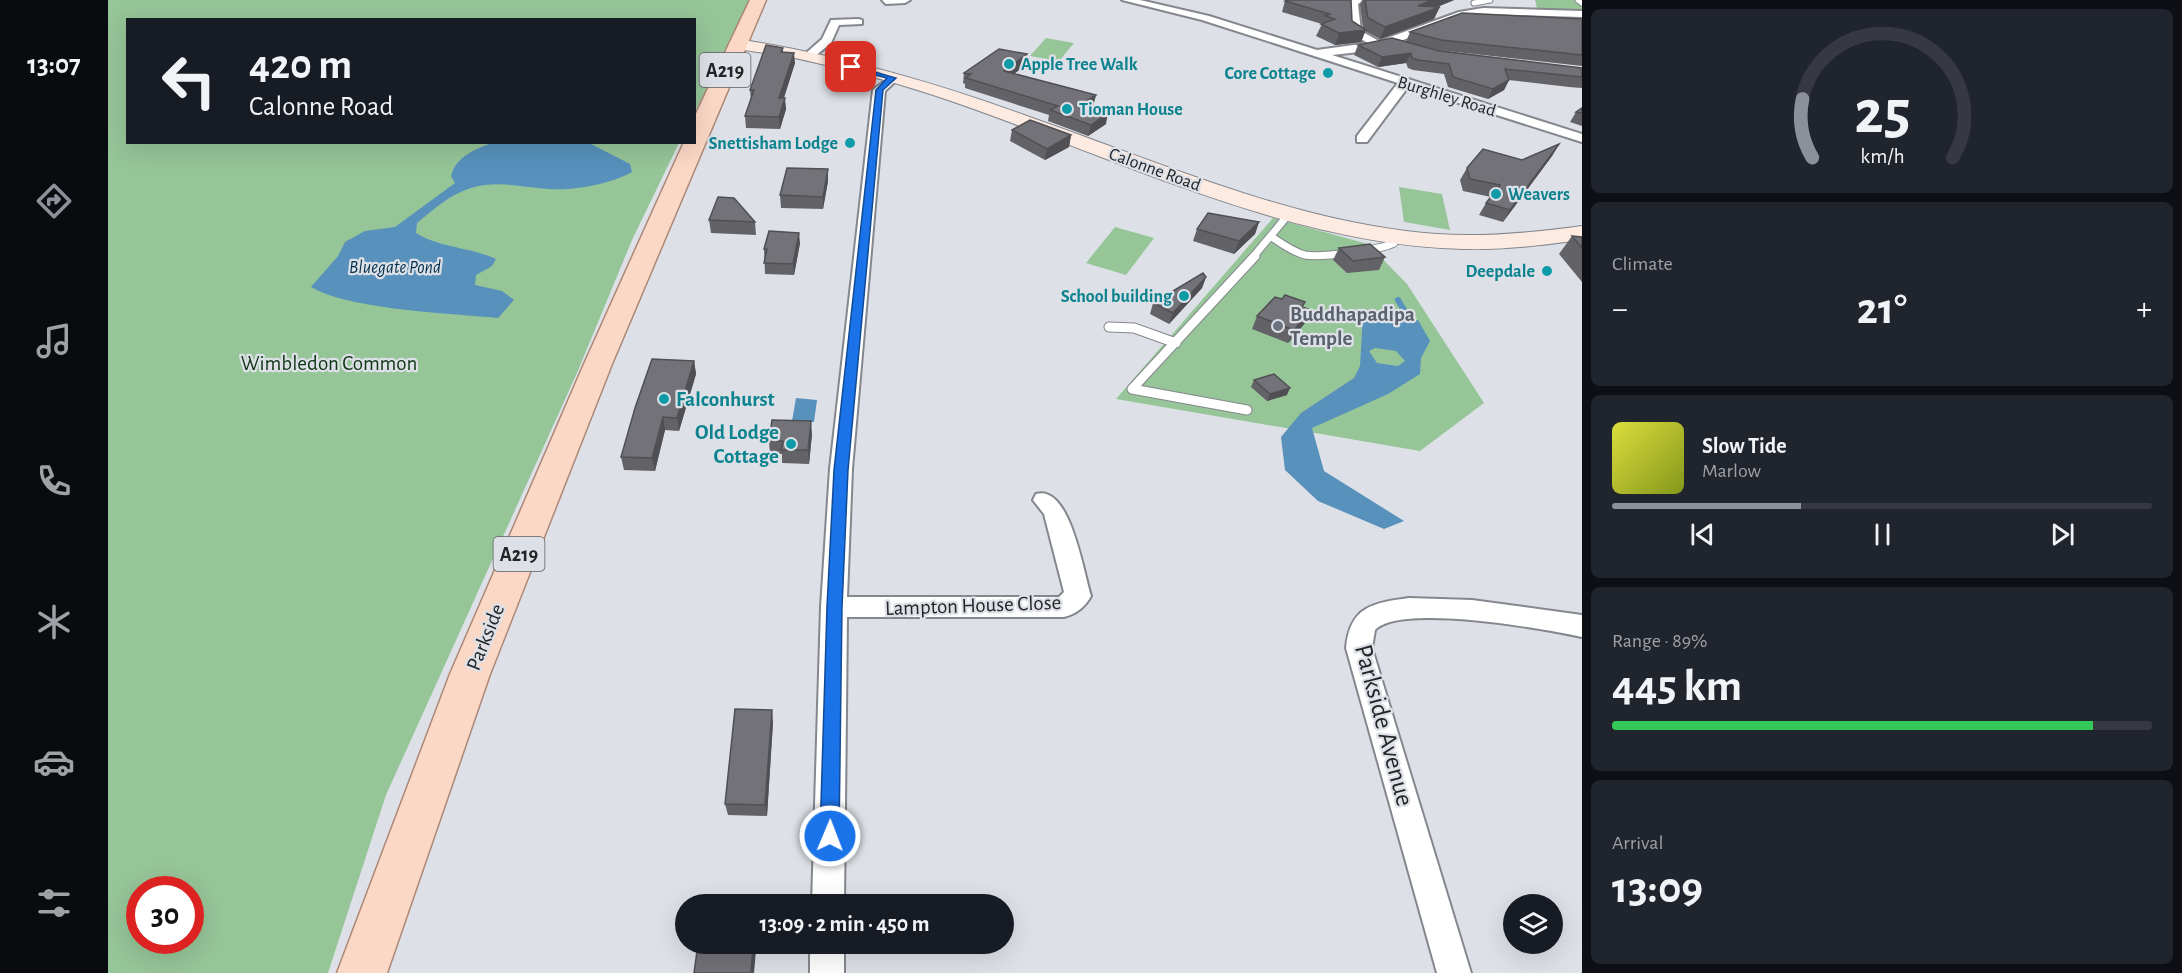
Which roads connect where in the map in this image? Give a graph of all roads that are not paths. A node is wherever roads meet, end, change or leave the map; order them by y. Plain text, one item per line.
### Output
1 (758, 0) edge
2 (1127, 0) edge
3 (1359, 0) edge
4 (1460, 0) edge
5 (1490, 0) edge
6 (1578, 0) edge
7 (886, 1) edge
8 (904, 1) edge
9 (1582, 3) edge
10 (913, 9) dead end
11 (1480, 11) junction
12 (1582, 14) edge
13 (858, 22) dead end
14 (1383, 43) junction
15 (737, 44) junction
16 (1405, 48) edge
17 (1313, 53) junction
18 (809, 56) junction
19 (892, 78) junction
20 (1405, 83) junction
21 (696, 137) edge
22 (1582, 138) edge
23 (1362, 139) dead end
24 (693, 144) edge
25 (1288, 215) junction
26 (1582, 233) edge
27 (1393, 236) junction
28 (1272, 237) junction
29 (1109, 327) dead end
30 (1176, 343) junction
31 (1247, 410) dead end
32 (1044, 500) dead end
33 (834, 607) junction
34 (1582, 626) edge
35 (828, 894) edge
36 (827, 954) edge
37 (363, 973) edge
38 (827, 973) edge
39 (1454, 973) edge

1 - 15 main road, Parkside / A219
2 - 17 street, Burghley Road
3 - 14 street
4 - 11 street
5 - 11 lane
6 - 9 lane
7 - 8 street
8 - 10 street
11 - 12 street
11 - 14 street
13 - 18 street
14 - 16 street
14 - 17 street
15 - 18 street, Calonne Road
15 - 21 main road, Parkside / A219
17 - 20 street, Burghley Road
18 - 19 street, Calonne Road
19 - 25 street, Calonne Road
19 - 33 street
20 - 22 street, Burghley Road
20 - 23 street
24 - 37 main road, Parkside / A219
25 - 27 street, Calonne Road
25 - 28 lane
26 - 27 street, Calonne Road
27 - 28 lane
28 - 30 lane
29 - 30 lane
30 - 31 lane
32 - 33 street, Lampton House Close
33 - 35 street
34 - 39 street, Parkside Avenue
36 - 38 street

